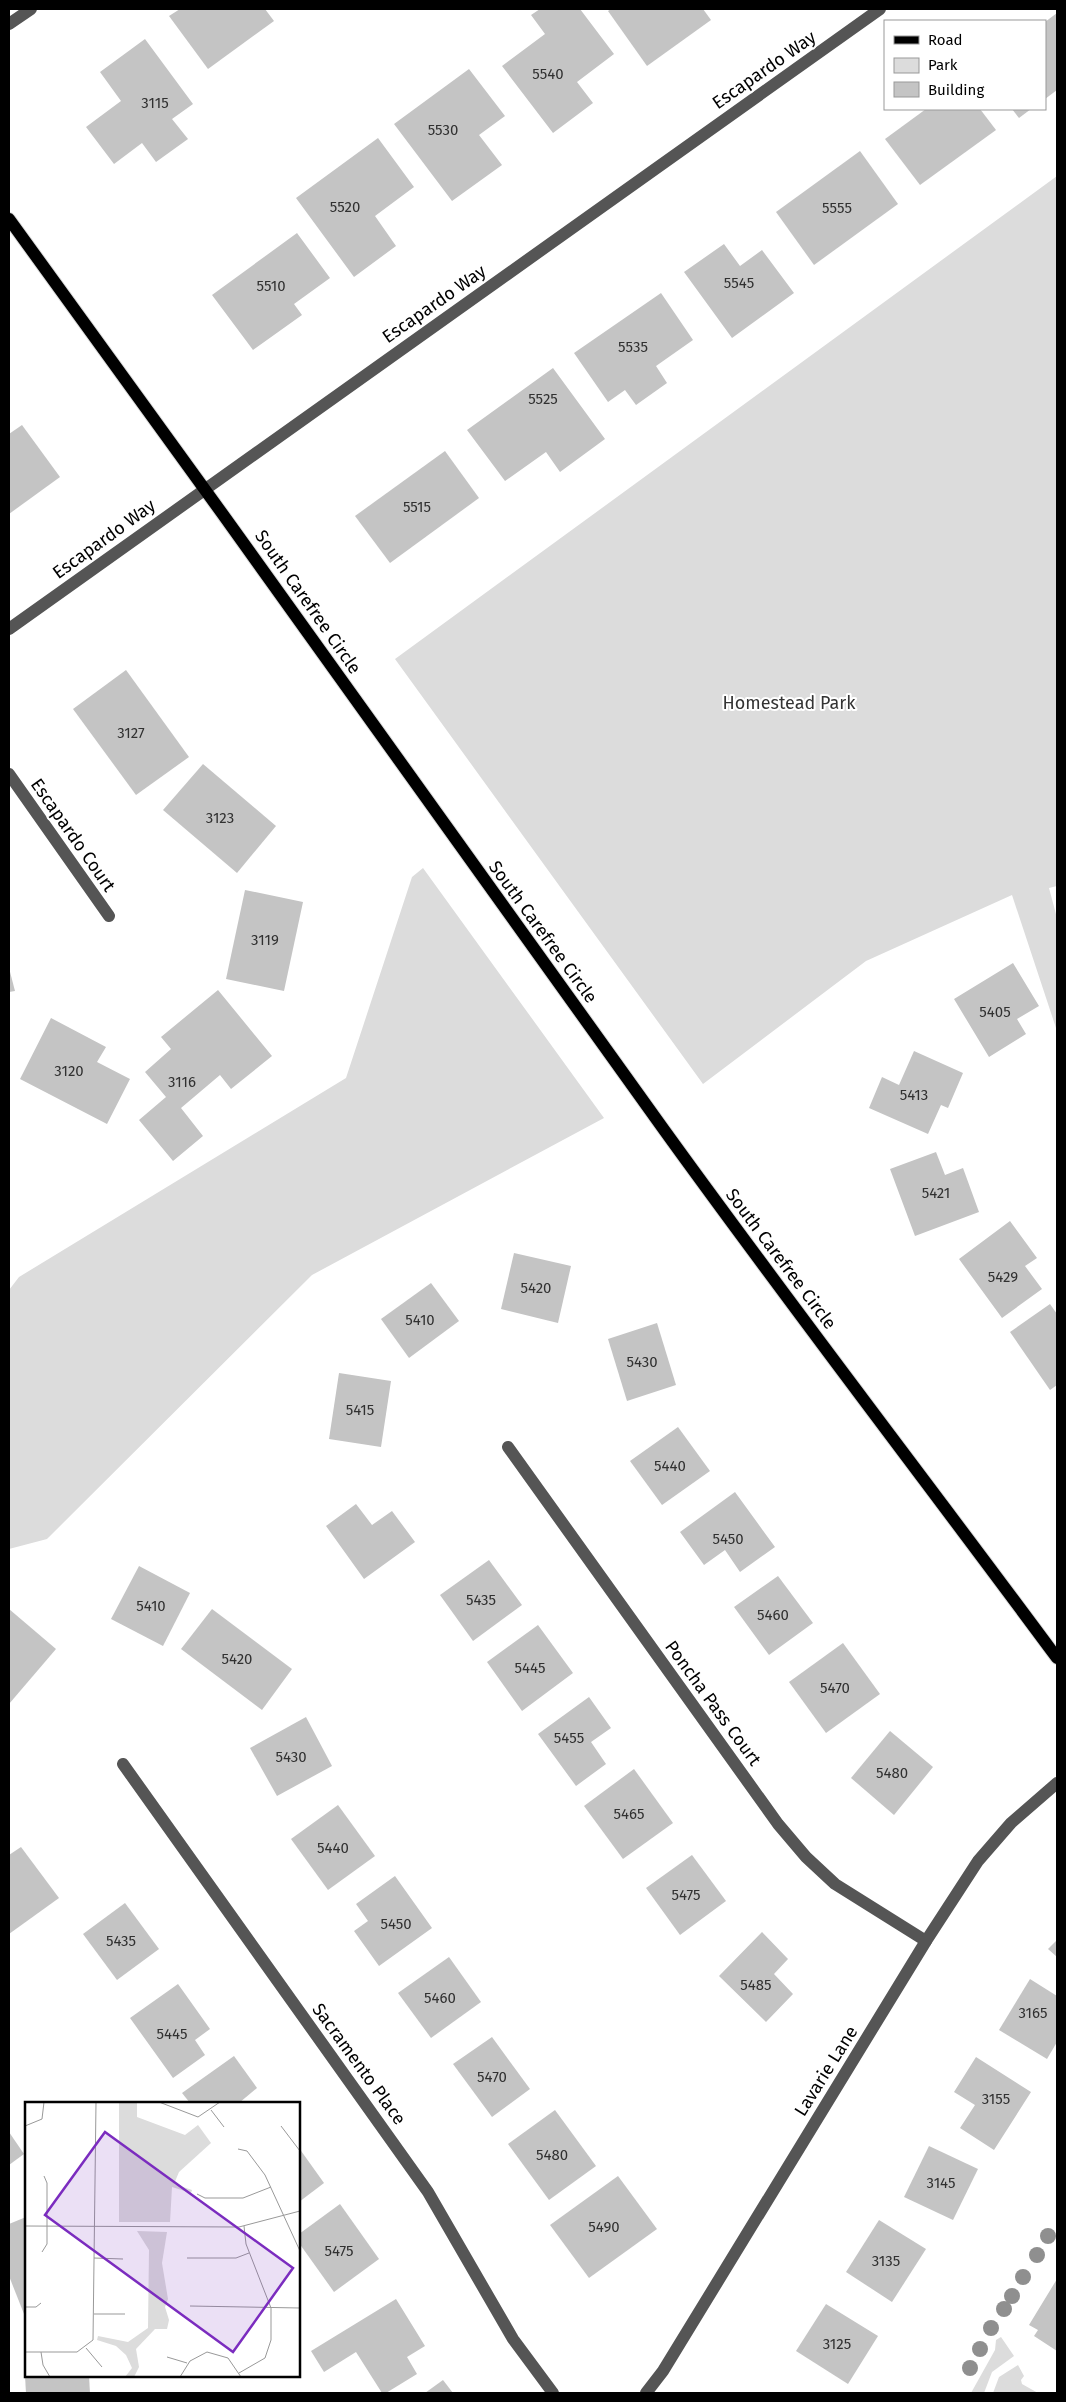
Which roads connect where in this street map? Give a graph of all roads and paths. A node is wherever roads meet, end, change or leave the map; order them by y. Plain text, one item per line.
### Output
1 (31, 9) edge
2 (880, 9) edge
3 (9, 24) edge
4 (9, 219) edge
5 (205, 488) junction
6 (9, 628) edge
7 (9, 774) edge
8 (109, 916) dead end
9 (508, 1447) dead end
10 (1057, 1658) edge
11 (123, 1764) dead end
12 (1057, 1784) edge
13 (926, 1941) junction
14 (552, 2393) edge
15 (646, 2393) edge

1 - 3 street
2 - 5 street, Escapardo Way
4 - 5 main road, South Carefree Circle
5 - 6 street, Escapardo Way
5 - 10 main road, South Carefree Circle
7 - 8 street, Escapardo Court
9 - 13 street, Poncha Pass Court
11 - 14 street, Sacramento Place
12 - 13 street, Lavarie Lane
13 - 15 street, Lavarie Lane

